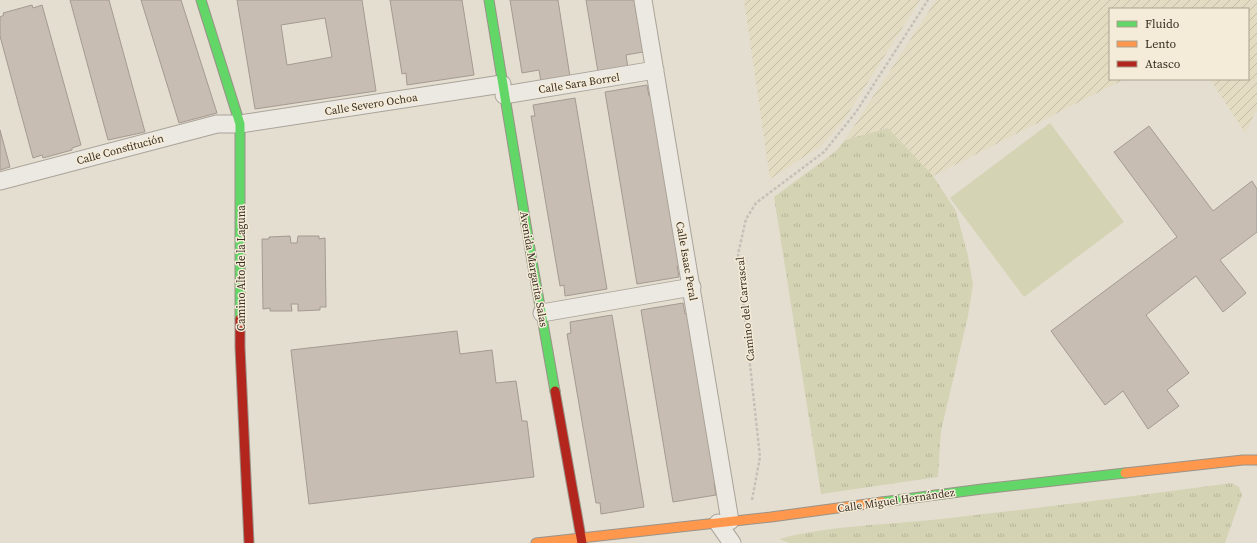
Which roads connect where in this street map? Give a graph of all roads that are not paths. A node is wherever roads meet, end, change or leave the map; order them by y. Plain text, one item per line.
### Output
1 (200, 0) edge
2 (489, 0) edge
3 (643, 0) edge
4 (655, 70) junction
5 (503, 90) junction
6 (240, 124) junction
7 (0, 181) edge
8 (692, 287) junction
9 (542, 313) junction
10 (1257, 460) edge
11 (724, 522) junction
12 (582, 540) edge
13 (249, 543) edge
14 (536, 543) edge
15 (732, 543) edge

1 - 6 street, Camino Alto de la Laguna
2 - 5 street, Avenida Margarita Salas
3 - 4 street, Calle Isaac Peral
4 - 5 street, Calle Sara Borrel
4 - 8 street, Calle Isaac Peral
5 - 6 street, Calle Severo Ochoa
5 - 9 street, Avenida Margarita Salas
6 - 7 street, Calle Constitución
6 - 13 street, Camino Alto de la Laguna
8 - 9 street
8 - 11 street, Calle Isaac Peral
9 - 12 street, Avenida Margarita Salas
10 - 11 street, Calle Miguel Hernández
11 - 12 street, Calle Miguel Hernández
11 - 15 street
12 - 14 street, Calle Miguel Hernández

